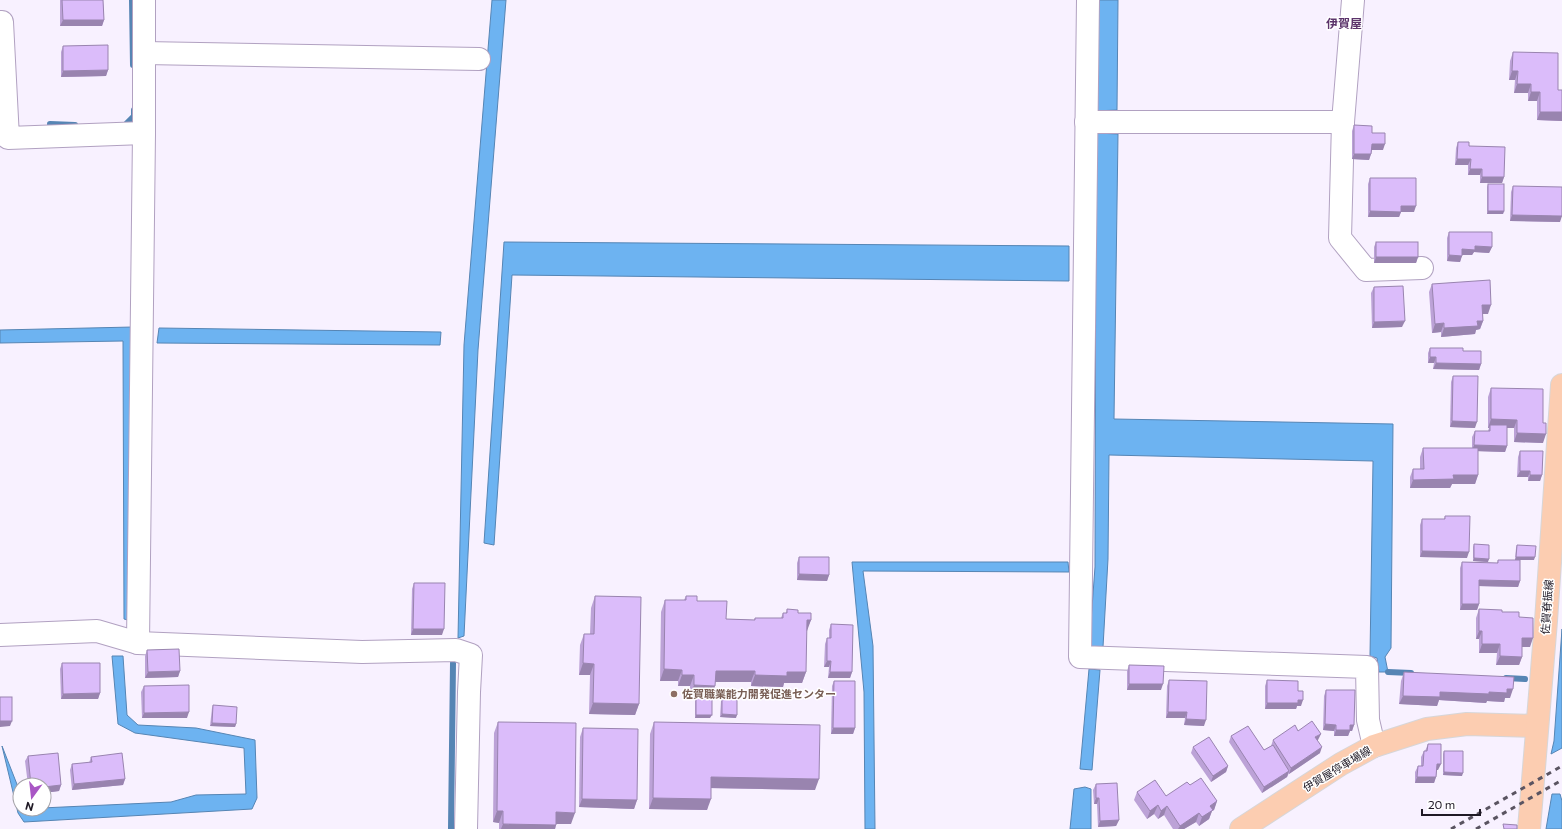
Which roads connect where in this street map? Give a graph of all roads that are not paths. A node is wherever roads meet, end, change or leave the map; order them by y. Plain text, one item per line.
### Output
1 (144, 0) edge
2 (1088, 0) edge
3 (1353, 0) edge
4 (0, 22) edge
5 (144, 53) junction
6 (479, 59) dead end
7 (1086, 122) junction
8 (1343, 122) junction
9 (144, 133) junction
10 (1422, 268) dead end
11 (1562, 385) edge
12 (1556, 557) edge
13 (0, 635) edge
14 (138, 643) junction
15 (1537, 726) junction
16 (1374, 746) junction
17 (466, 829) edge
18 (1241, 829) edge
19 (1529, 829) edge

1 - 5 street
2 - 7 street
3 - 8 street
4 - 9 street
5 - 6 street
5 - 9 street
7 - 8 street
7 - 16 street
8 - 10 street
9 - 14 street
11 - 12 main road, 佐賀脊振線
12 - 15 main road, 佐賀脊振線
13 - 14 street
14 - 17 street
15 - 16 main road, 伊賀屋停車場線
15 - 19 main road, 佐賀脊振線
16 - 18 main road, 伊賀屋停車場線

